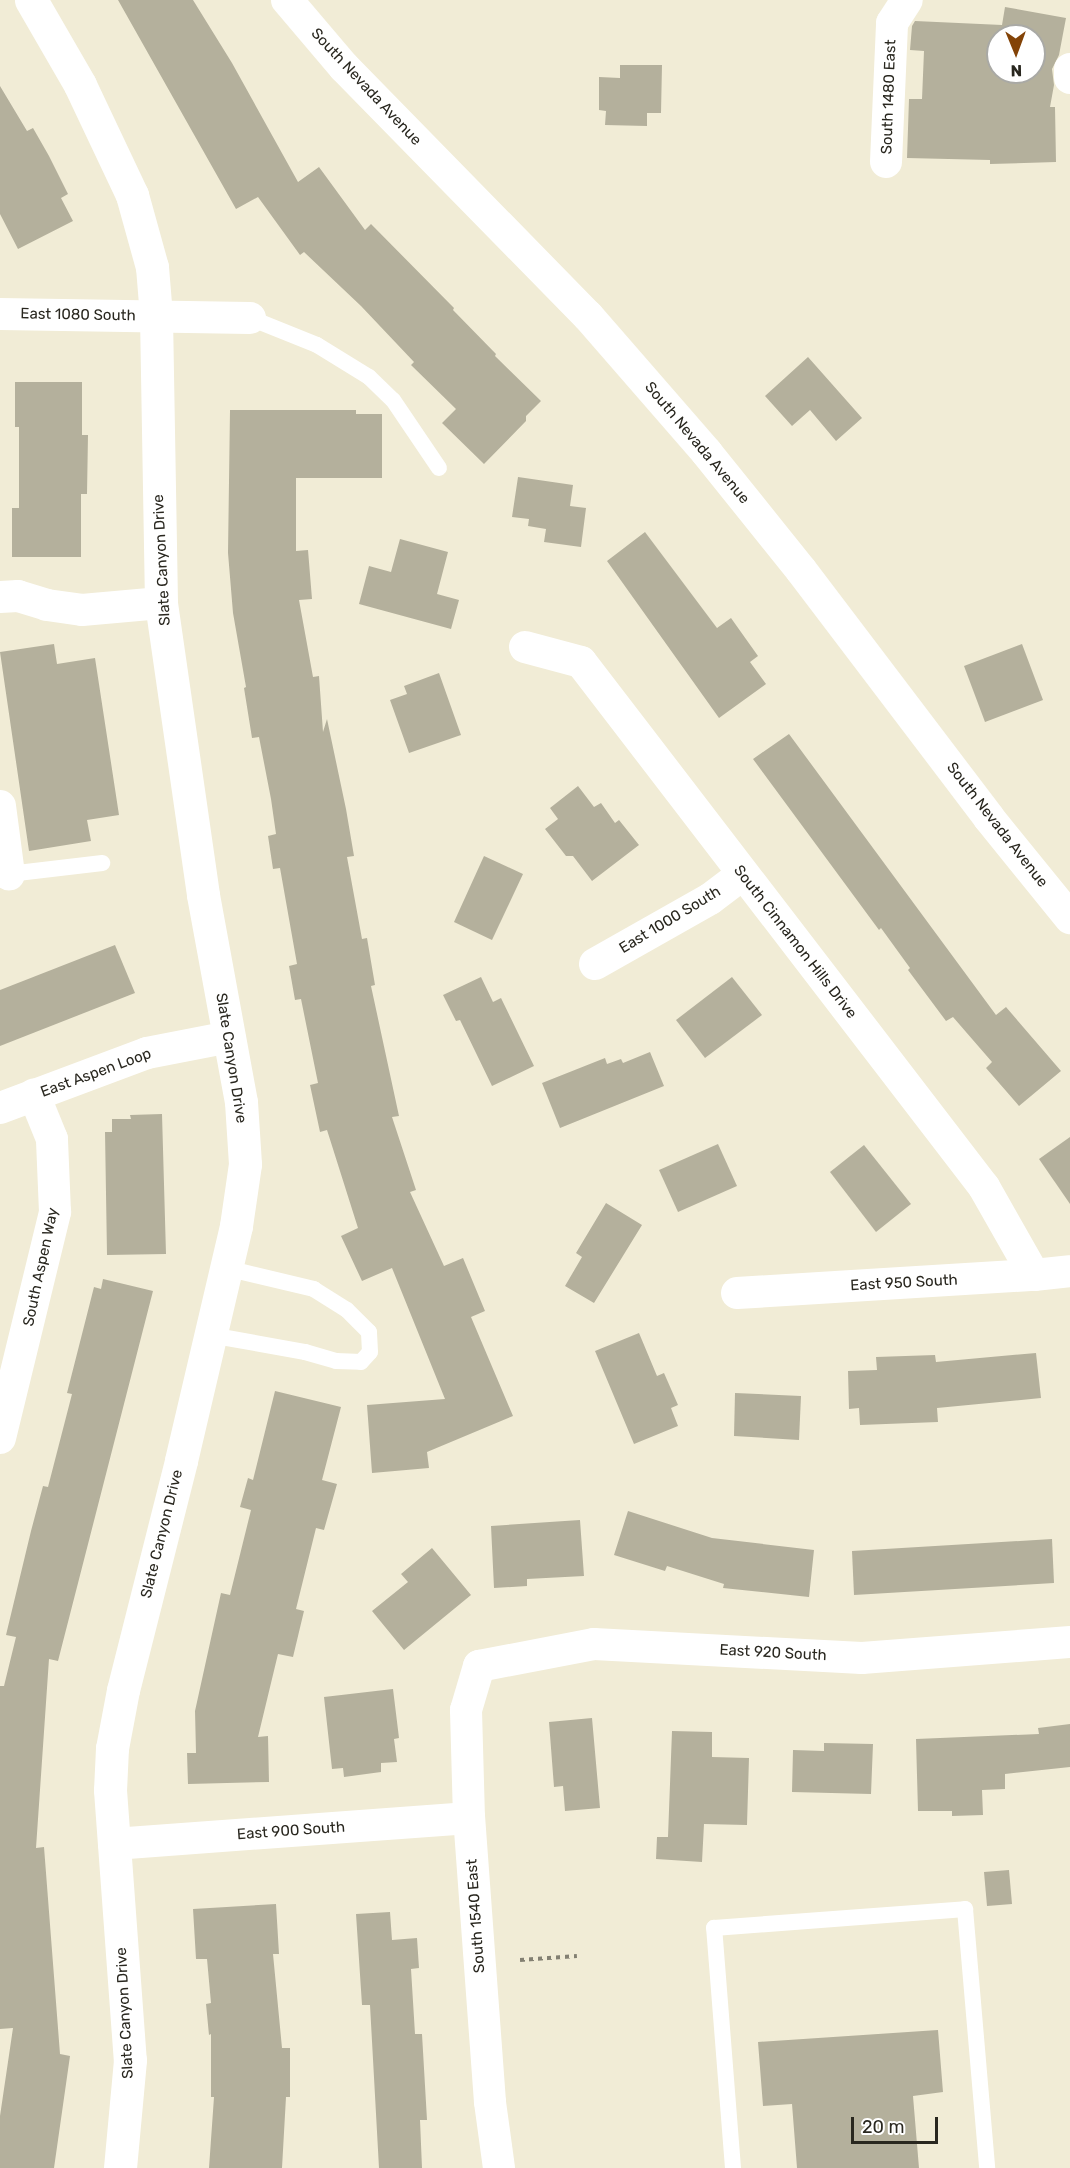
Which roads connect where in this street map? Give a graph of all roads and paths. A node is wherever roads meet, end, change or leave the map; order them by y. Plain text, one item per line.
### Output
1 (31, 0) edge
2 (287, 0) edge
3 (907, 0) edge
4 (1070, 69) edge
5 (1070, 78) edge
6 (886, 162) dead end
7 (0, 314) edge
8 (156, 316) junction
9 (250, 318) joint
10 (439, 468) dead end
11 (0, 597) edge
12 (161, 603) junction
13 (525, 647) dead end
14 (0, 806) edge
15 (102, 863) dead end
16 (9, 874) joint
17 (743, 874) junction
18 (1070, 918) edge
19 (595, 964) dead end
20 (229, 1037) junction
21 (34, 1095) junction
22 (0, 1108) edge
23 (226, 1268) junction
24 (1070, 1271) edge
25 (1034, 1275) junction
26 (737, 1293) dead end
27 (210, 1335) junction
28 (0, 1438) edge
29 (1070, 1642) edge
30 (478, 1666) joint
31 (469, 1818) junction
32 (114, 1844) junction
33 (577, 1956) dead end
34 (520, 1960) dead end
35 (120, 2168) edge
36 (499, 2168) edge
37 (733, 2168) edge
38 (987, 2168) edge

1 - 8 street, Slate Canyon Drive
2 - 18 street, South Nevada Avenue
3 - 6 street, South 1480 East
4 - 5 street
7 - 8 street, East 1080 South
8 - 9 street, East 1080 South
8 - 12 street, Slate Canyon Drive
9 - 10 lane
11 - 12 street
12 - 20 street, Slate Canyon Drive
13 - 17 street, South Cinnamon Hills Drive
14 - 16 street
15 - 16 lane
17 - 19 street, East 1000 South
17 - 25 street, South Cinnamon Hills Drive
20 - 21 street, East Aspen Loop
20 - 23 street, Slate Canyon Drive
21 - 22 street, East Aspen Loop
21 - 28 street, South Aspen Way
23 - 27 street, Slate Canyon Drive
23 - 27 lane
24 - 25 street, East 950 South
25 - 26 street, East 950 South
27 - 32 street, Slate Canyon Drive
29 - 30 street, East 920 South
30 - 31 street, South 1540 East
31 - 32 street, East 900 South
31 - 36 street, South 1540 East
32 - 35 street, Slate Canyon Drive
33 - 34 path
37 - 38 lane

